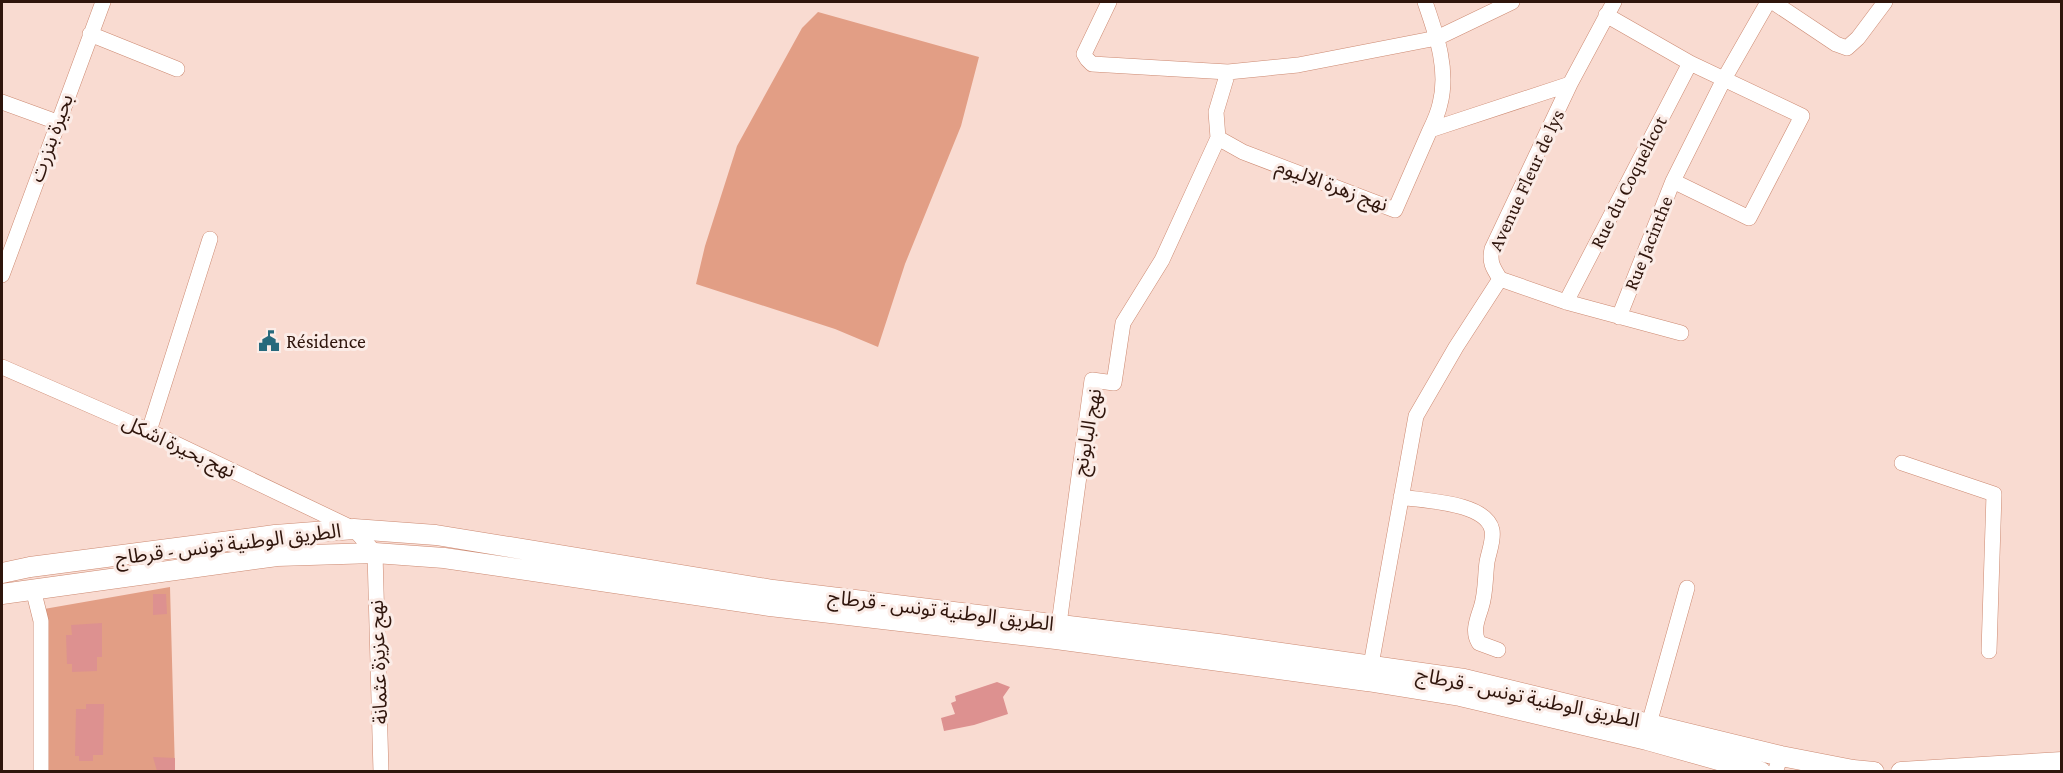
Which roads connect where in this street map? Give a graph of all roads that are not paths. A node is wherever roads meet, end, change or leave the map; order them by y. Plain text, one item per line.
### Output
1 (103, 2) edge
2 (1109, 2) edge
3 (1425, 2) edge
4 (1512, 2) edge
5 (1614, 2) edge
6 (1768, 2) edge
7 (1773, 2) edge
8 (1885, 2) edge
9 (1606, 15) junction
10 (90, 34) junction
11 (1437, 38) junction
12 (1690, 63) junction
13 (177, 69) dead end
14 (1228, 72) junction
15 (1724, 79) junction
16 (1570, 84) junction
17 (2, 102) edge
18 (57, 122) junction
19 (1430, 130) junction
20 (1218, 138) junction
21 (1673, 181) junction
22 (210, 240) dead end
23 (2, 270) edge
24 (1500, 279) junction
25 (1566, 302) junction
26 (1619, 317) junction
27 (1680, 333) dead end
28 (2, 367) edge
29 (149, 431) junction
30 (1902, 463) dead end
31 (1401, 497) junction
32 (354, 529) junction
33 (375, 553) junction
34 (2, 573) edge
35 (1687, 588) dead end
36 (33, 589) junction
37 (2, 594) edge
38 (1059, 624) junction
39 (1498, 650) dead end
40 (1989, 651) dead end
41 (1371, 665) junction
42 (1649, 724) junction
43 (2061, 762) edge
44 (1778, 764) edge
45 (41, 771) edge
46 (381, 771) edge
47 (1761, 771) edge
48 (1874, 771) edge
49 (1901, 771) edge

1 - 10 street, بحيرة بنزرت
2 - 14 street
3 - 11 street
4 - 11 street
5 - 9 street, Avenue Fleur de lys
6 - 15 street
7 - 8 street
9 - 12 street
9 - 16 street, Avenue Fleur de lys
10 - 13 street
10 - 18 street, بحيرة بنزرت
11 - 14 street
11 - 19 street
12 - 15 street
12 - 25 street, Rue du Coquelicot
14 - 20 street
15 - 21 street
15 - 21 street, Rue Jacinthe
16 - 19 street
16 - 24 street, Avenue Fleur de lys
17 - 18 street
18 - 23 street, بحيرة بنزرت
19 - 20 street, نهج زهرة الاليوم
20 - 38 street, نهج البابونج
21 - 26 street, Rue Jacinthe
22 - 29 street
24 - 25 street
24 - 31 street, Avenue Fleur de lys
25 - 26 street
26 - 27 street
28 - 29 street, نهج بحيرة اشكل
29 - 32 street, نهج بحيرة اشكل
30 - 40 street
31 - 39 street
31 - 41 street, Avenue Fleur de lys
32 - 33 street
32 - 34 main road, الطريق الوطنية تونس - قرطاج
32 - 38 main road, الطريق الوطنية تونس - قرطاج
33 - 36 main road, الطريق الوطنية تونس - قرطاج
33 - 46 street, نهج عزيزة عثمانة
33 - 47 main road, الطريق الوطنية تونس - قرطاج
35 - 42 street
36 - 37 main road, الطريق الوطنية تونس - قرطاج
36 - 45 street
38 - 41 main road, الطريق الوطنية تونس - قرطاج
41 - 42 main road, الطريق الوطنية تونس - قرطاج
42 - 44 main road, الطريق الوطنية تونس - قرطاج
43 - 49 main road
44 - 48 main road, الطريق الوطنية تونس - قرطاج

